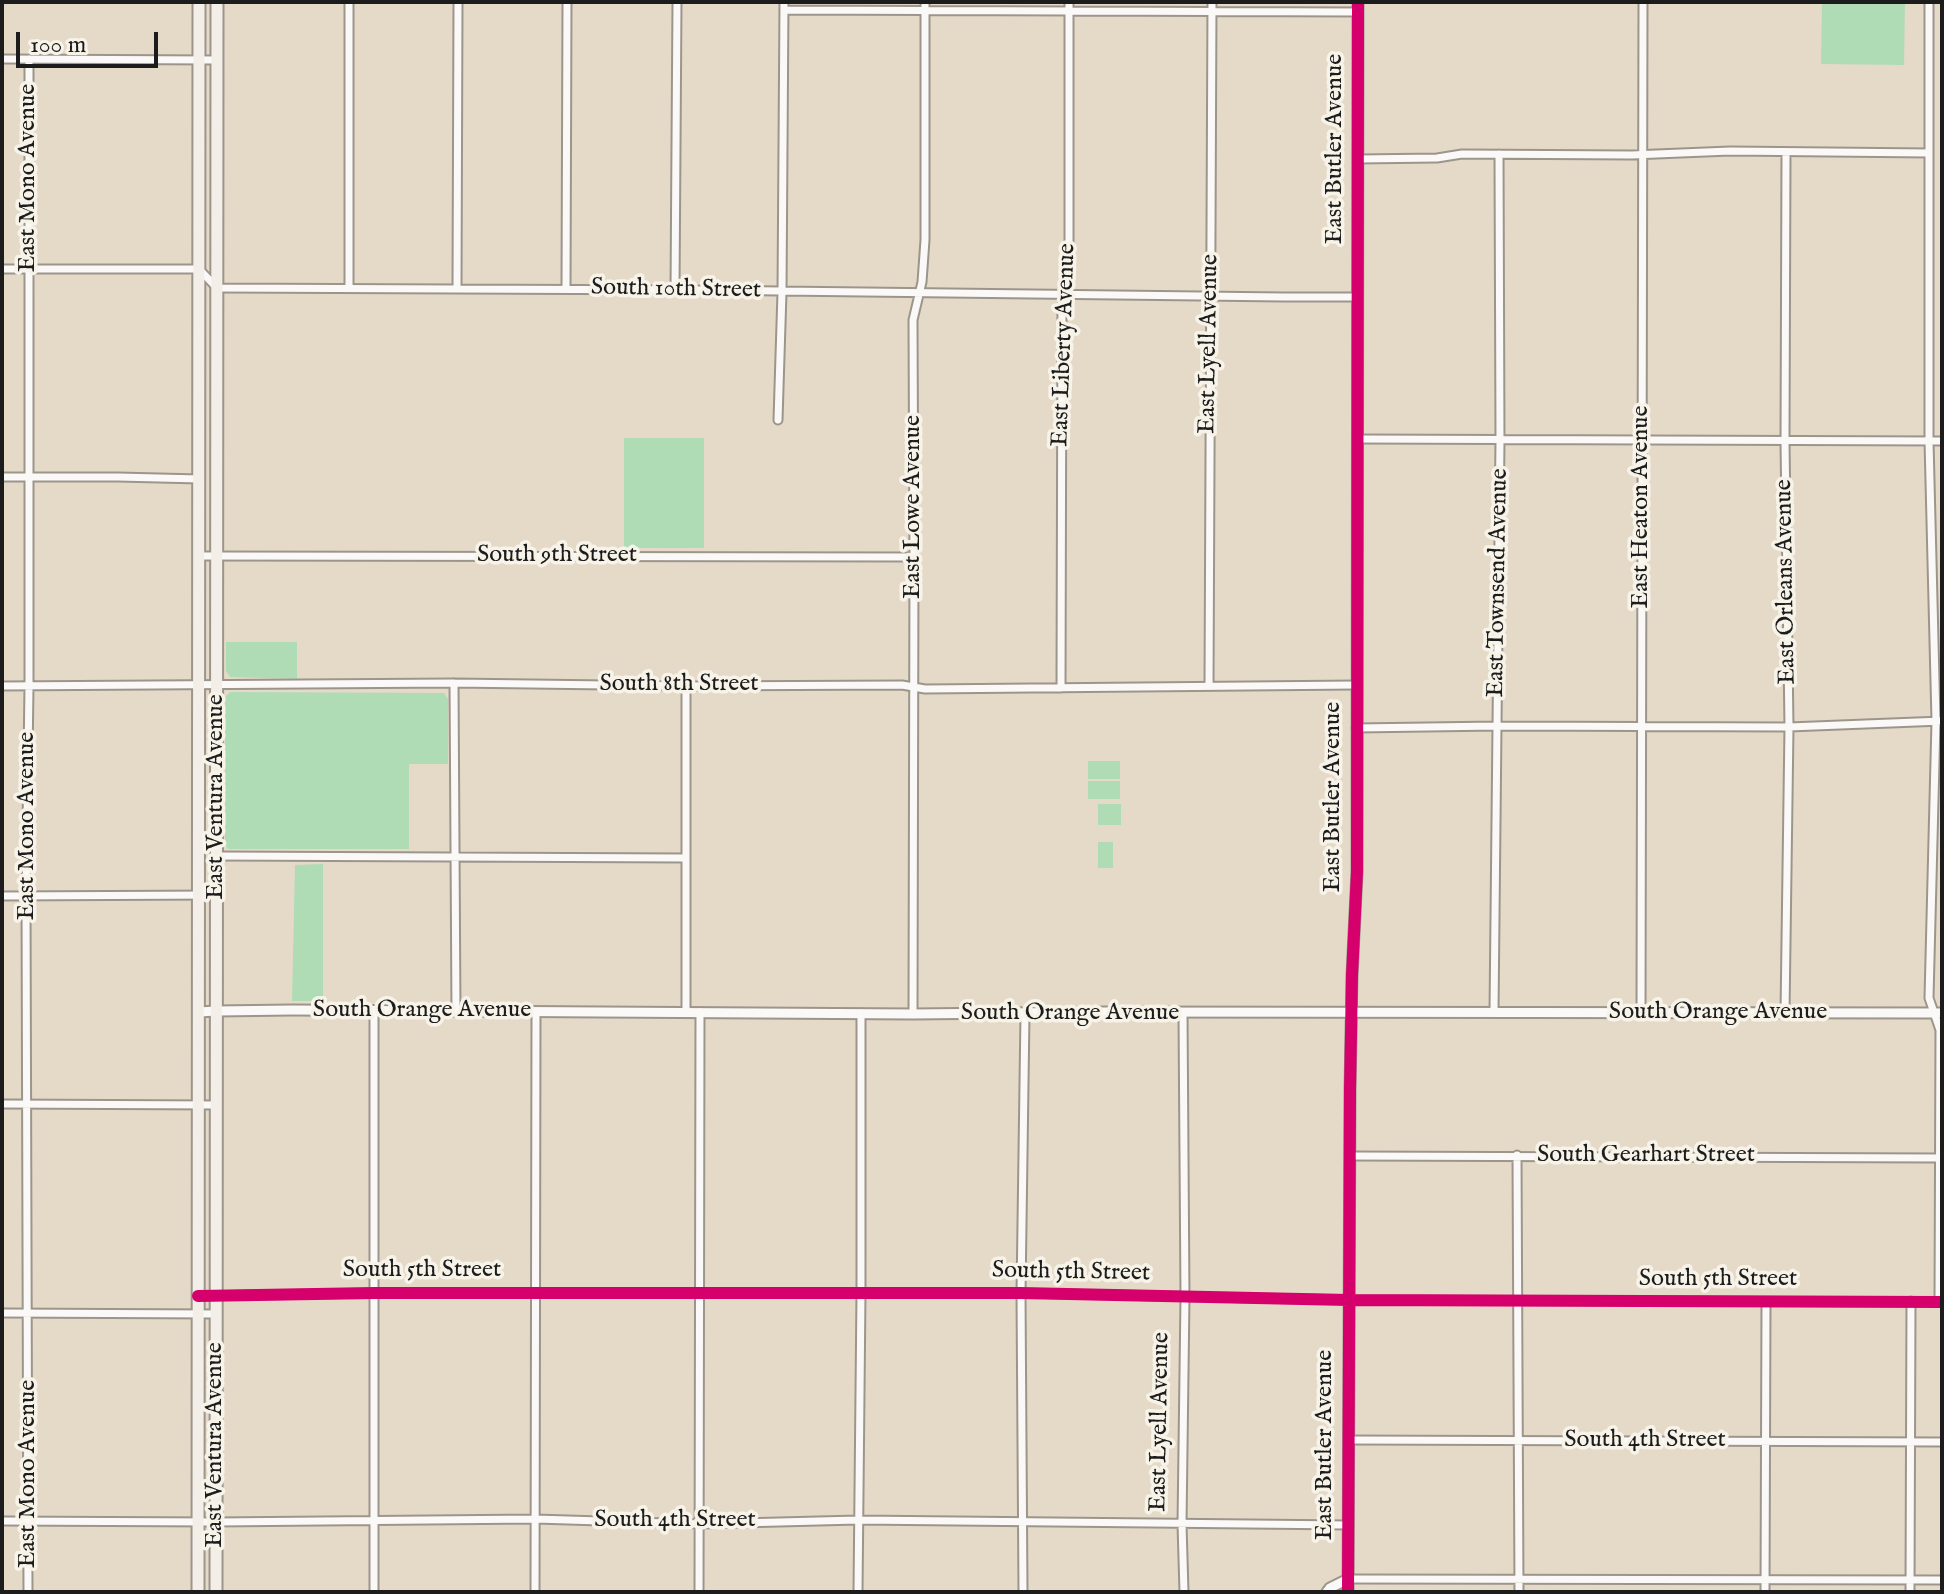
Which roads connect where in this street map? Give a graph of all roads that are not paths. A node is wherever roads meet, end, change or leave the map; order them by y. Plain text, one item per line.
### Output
1 (199, 2) edge
2 (217, 2) edge
3 (349, 2) edge
4 (458, 2) edge
5 (567, 2) edge
6 (677, 2) edge
7 (1069, 2) edge
8 (1212, 2) edge
9 (1643, 2) edge
10 (1929, 2) edge
11 (784, 6) edge
12 (925, 6) edge
13 (1358, 7) edge
14 (1069, 12) junction
15 (1212, 13) junction
16 (2, 59) edge
17 (29, 59) junction
18 (200, 59) junction
19 (217, 60) junction
20 (1786, 152) junction
21 (1929, 153) junction
22 (1499, 154) junction
23 (1643, 155) junction
24 (1358, 159) junction
25 (2, 269) edge
26 (29, 269) junction
27 (199, 269) junction
28 (217, 288) junction
29 (349, 288) junction
30 (457, 289) junction
31 (566, 289) junction
32 (675, 290) junction
33 (782, 292) junction
34 (919, 294) junction
35 (1066, 295) junction
36 (1210, 296) junction
37 (1357, 297) junction
38 (778, 420) dead end
39 (1357, 439) junction
40 (1500, 440) junction
41 (1642, 441) junction
42 (1929, 441) junction
43 (1942, 441) edge
44 (1785, 442) junction
45 (2, 477) edge
46 (29, 477) junction
47 (200, 479) junction
48 (200, 556) junction
49 (217, 556) junction
50 (914, 557) junction
51 (454, 683) junction
52 (217, 685) junction
53 (1356, 685) junction
54 (2, 686) edge
55 (199, 686) junction
56 (686, 686) junction
57 (1209, 686) junction
58 (29, 687) junction
59 (914, 687) junction
60 (1061, 688) junction
61 (1939, 721) edge
62 (1498, 726) junction
63 (1642, 727) junction
64 (1789, 727) junction
65 (1356, 728) junction
66 (216, 856) junction
67 (456, 856) junction
68 (686, 858) junction
69 (199, 895) junction
70 (217, 895) junction
71 (2, 896) edge
72 (26, 897) junction
73 (216, 1011) junction
74 (199, 1012) junction
75 (374, 1012) junction
76 (456, 1012) junction
77 (536, 1012) junction
78 (686, 1012) junction
79 (700, 1012) junction
80 (1494, 1012) junction
81 (1641, 1012) junction
82 (861, 1013) junction
83 (1183, 1013) junction
84 (1351, 1013) junction
85 (1785, 1013) junction
86 (1938, 1013) edge
87 (913, 1014) junction
88 (1025, 1014) junction
89 (2, 1104) edge
90 (28, 1104) junction
91 (198, 1105) junction
92 (217, 1105) junction
93 (1517, 1155) junction
94 (1350, 1156) junction
95 (1940, 1158) edge
96 (374, 1293) junction
97 (536, 1293) junction
98 (861, 1293) junction
99 (1021, 1293) junction
100 (700, 1294) junction
101 (216, 1295) junction
102 (198, 1296) junction
103 (1185, 1297) junction
104 (1349, 1300) junction
105 (1519, 1300) junction
106 (1911, 1301) junction
107 (1766, 1302) junction
108 (1940, 1302) edge
109 (2, 1313) edge
110 (29, 1313) junction
111 (198, 1314) junction
112 (216, 1314) junction
113 (1348, 1440) junction
114 (1519, 1440) junction
115 (1766, 1441) junction
116 (1911, 1442) junction
117 (1942, 1442) edge
118 (535, 1519) junction
119 (374, 1520) junction
120 (858, 1520) junction
121 (2, 1521) edge
122 (28, 1521) junction
123 (198, 1522) junction
124 (216, 1522) junction
125 (1023, 1522) junction
126 (700, 1524) junction
127 (1182, 1524) junction
128 (1348, 1525) junction
129 (1348, 1579) junction
130 (1519, 1580) junction
131 (1765, 1580) junction
132 (1911, 1580) junction
133 (1942, 1580) edge
134 (28, 1592) edge
135 (198, 1592) edge
136 (216, 1592) edge
137 (374, 1592) edge
138 (535, 1592) edge
139 (699, 1592) edge
140 (858, 1592) edge
141 (1023, 1592) edge
142 (1184, 1592) edge
143 (1327, 1592) edge
144 (1348, 1592) edge
145 (1519, 1592) edge
146 (1765, 1592) edge
147 (1910, 1592) edge

1 - 18 main road, East Ventura Avenue
2 - 19 main road, East Ventura Avenue
3 - 29 street
4 - 30 street
5 - 31 street
6 - 32 street
7 - 14 street, East Liberty Avenue
8 - 15 street, East Lyell Avenue
9 - 23 street, East Heaton Avenue
10 - 21 street
11 - 12 street
11 - 33 street
12 - 14 street
12 - 34 street, East Lowe Avenue
13 - 15 street
13 - 24 street, East Butler Avenue
14 - 15 street
14 - 35 street, East Liberty Avenue
15 - 36 street, East Lyell Avenue
16 - 17 street
17 - 18 street
17 - 26 street, East Mono Avenue
18 - 19 street
18 - 27 main road, East Ventura Avenue
19 - 28 main road, East Ventura Avenue
20 - 21 street
20 - 23 street
20 - 44 street, East Orleans Avenue
21 - 42 street
22 - 23 street
22 - 24 street
22 - 40 street, East Townsend Avenue
23 - 41 street, East Heaton Avenue
24 - 37 street, East Butler Avenue
25 - 26 street
26 - 27 street
26 - 46 street, East Mono Avenue
27 - 28 street
27 - 47 main road, East Ventura Avenue
28 - 29 street, South 10th Street
28 - 49 main road, East Ventura Avenue
29 - 30 street, South 10th Street
30 - 31 street, South 10th Street
31 - 32 street, South 10th Street
32 - 33 street, South 10th Street
33 - 34 street, South 10th Street
33 - 38 street
34 - 35 street, South 10th Street
34 - 50 street, East Lowe Avenue
35 - 36 street, South 10th Street
35 - 60 street, East Liberty Avenue
36 - 37 street, South 10th Street
36 - 57 street, East Lyell Avenue
37 - 39 street, East Butler Avenue
39 - 40 street
39 - 53 street, East Butler Avenue
40 - 41 street
40 - 62 street, East Townsend Avenue
41 - 44 street
41 - 63 street, East Heaton Avenue
42 - 43 street
42 - 44 street
42 - 61 street
44 - 64 street, East Orleans Avenue
45 - 46 street
46 - 47 street
46 - 58 street, East Mono Avenue
47 - 48 main road, East Ventura Avenue
48 - 49 street, South 9th Street
48 - 55 main road, East Ventura Avenue
49 - 50 street, South 9th Street
49 - 52 main road, East Ventura Avenue
50 - 59 street, East Lowe Avenue
51 - 52 street, South 8th Street
51 - 56 street, South 8th Street
51 - 67 street
52 - 55 street, South 8th Street
52 - 66 main road, East Ventura Avenue
53 - 57 street, South 8th Street
53 - 65 street, East Butler Avenue
54 - 58 street, South 8th Street
55 - 58 street, South 8th Street
55 - 69 main road, East Ventura Avenue
56 - 59 street, South 8th Street
56 - 68 street
57 - 60 street, South 8th Street
58 - 72 street, East Mono Avenue
59 - 60 street, South 8th Street
59 - 87 street, East Lowe Avenue
61 - 64 street
61 - 86 street
62 - 63 street
62 - 65 street
62 - 80 street, East Townsend Avenue
63 - 64 street
63 - 81 street, East Heaton Avenue
64 - 85 street, East Orleans Avenue
65 - 84 street, East Butler Avenue
66 - 67 street
66 - 70 main road, East Ventura Avenue
67 - 68 street
67 - 76 street
68 - 78 street
69 - 70 street
69 - 72 street
69 - 74 main road, East Ventura Avenue
70 - 73 main road, East Ventura Avenue
71 - 72 street
72 - 90 street, East Mono Avenue
73 - 74 street, South Orange Avenue
73 - 75 street, South Orange Avenue
73 - 92 main road, East Ventura Avenue
74 - 91 main road, East Ventura Avenue
75 - 76 street, South Orange Avenue
75 - 96 street
76 - 77 street, South Orange Avenue
77 - 78 street, South Orange Avenue
77 - 97 street
78 - 79 street, South Orange Avenue
79 - 82 street, South Orange Avenue
79 - 100 street
80 - 81 street, South Orange Avenue
80 - 84 street, South Orange Avenue
81 - 85 street, South Orange Avenue
82 - 87 street, South Orange Avenue
82 - 98 street
83 - 84 street, South Orange Avenue
83 - 88 street, South Orange Avenue
83 - 103 street, East Lyell Avenue
84 - 94 street, East Butler Avenue
85 - 86 street, South Orange Avenue
86 - 95 street
87 - 88 street, South Orange Avenue
88 - 99 street
89 - 90 street
90 - 91 street
90 - 110 street, East Mono Avenue
91 - 92 street
91 - 102 main road, East Ventura Avenue
92 - 101 main road, East Ventura Avenue
93 - 94 street, South Gearhart Street
93 - 95 street, South Gearhart Street
93 - 105 street
94 - 104 street, East Butler Avenue
95 - 108 street
96 - 97 street, South 5th Street
96 - 101 street, South 5th Street
96 - 119 street
97 - 100 street, South 5th Street
97 - 118 street
98 - 99 street, South 5th Street
98 - 100 street, South 5th Street
98 - 120 street
99 - 103 street, South 5th Street
99 - 125 street
100 - 126 street
101 - 102 street, South 5th Street
101 - 112 main road, East Ventura Avenue
102 - 111 main road, East Ventura Avenue
103 - 104 street, South 5th Street
103 - 127 street, East Lyell Avenue
104 - 105 street, South 5th Street
104 - 113 street, East Butler Avenue
105 - 107 street, South 5th Street
105 - 114 street
106 - 107 street, South 5th Street
106 - 108 street, South 5th Street
106 - 116 street
107 - 115 street
109 - 110 street
110 - 111 street
110 - 122 street, East Mono Avenue
111 - 112 street
111 - 123 main road, East Ventura Avenue
112 - 124 main road, East Ventura Avenue
113 - 114 street, South 4th Street
113 - 128 street, East Butler Avenue
114 - 115 street, South 4th Street
114 - 130 street
115 - 116 street, South 4th Street
115 - 131 street
116 - 117 street, South 4th Street
116 - 132 street
118 - 119 street, South 4th Street
118 - 126 street, South 4th Street
118 - 138 street
119 - 124 street, South 4th Street
119 - 137 street
120 - 125 street, South 4th Street
120 - 126 street, South 4th Street
120 - 140 street
121 - 122 street, South 4th Street
122 - 123 street, South 4th Street
122 - 134 street, East Mono Avenue
123 - 124 street, South 4th Street
123 - 135 main road, East Ventura Avenue
124 - 136 main road, East Ventura Avenue
125 - 127 street, South 4th Street
125 - 141 street
126 - 139 street
127 - 128 street, South 4th Street
127 - 142 street, East Lyell Avenue
128 - 129 street, East Butler Avenue
129 - 130 street
129 - 143 street
129 - 144 street, East Butler Avenue
130 - 131 street
130 - 145 street
131 - 132 street
131 - 146 street
132 - 133 street
132 - 147 street

